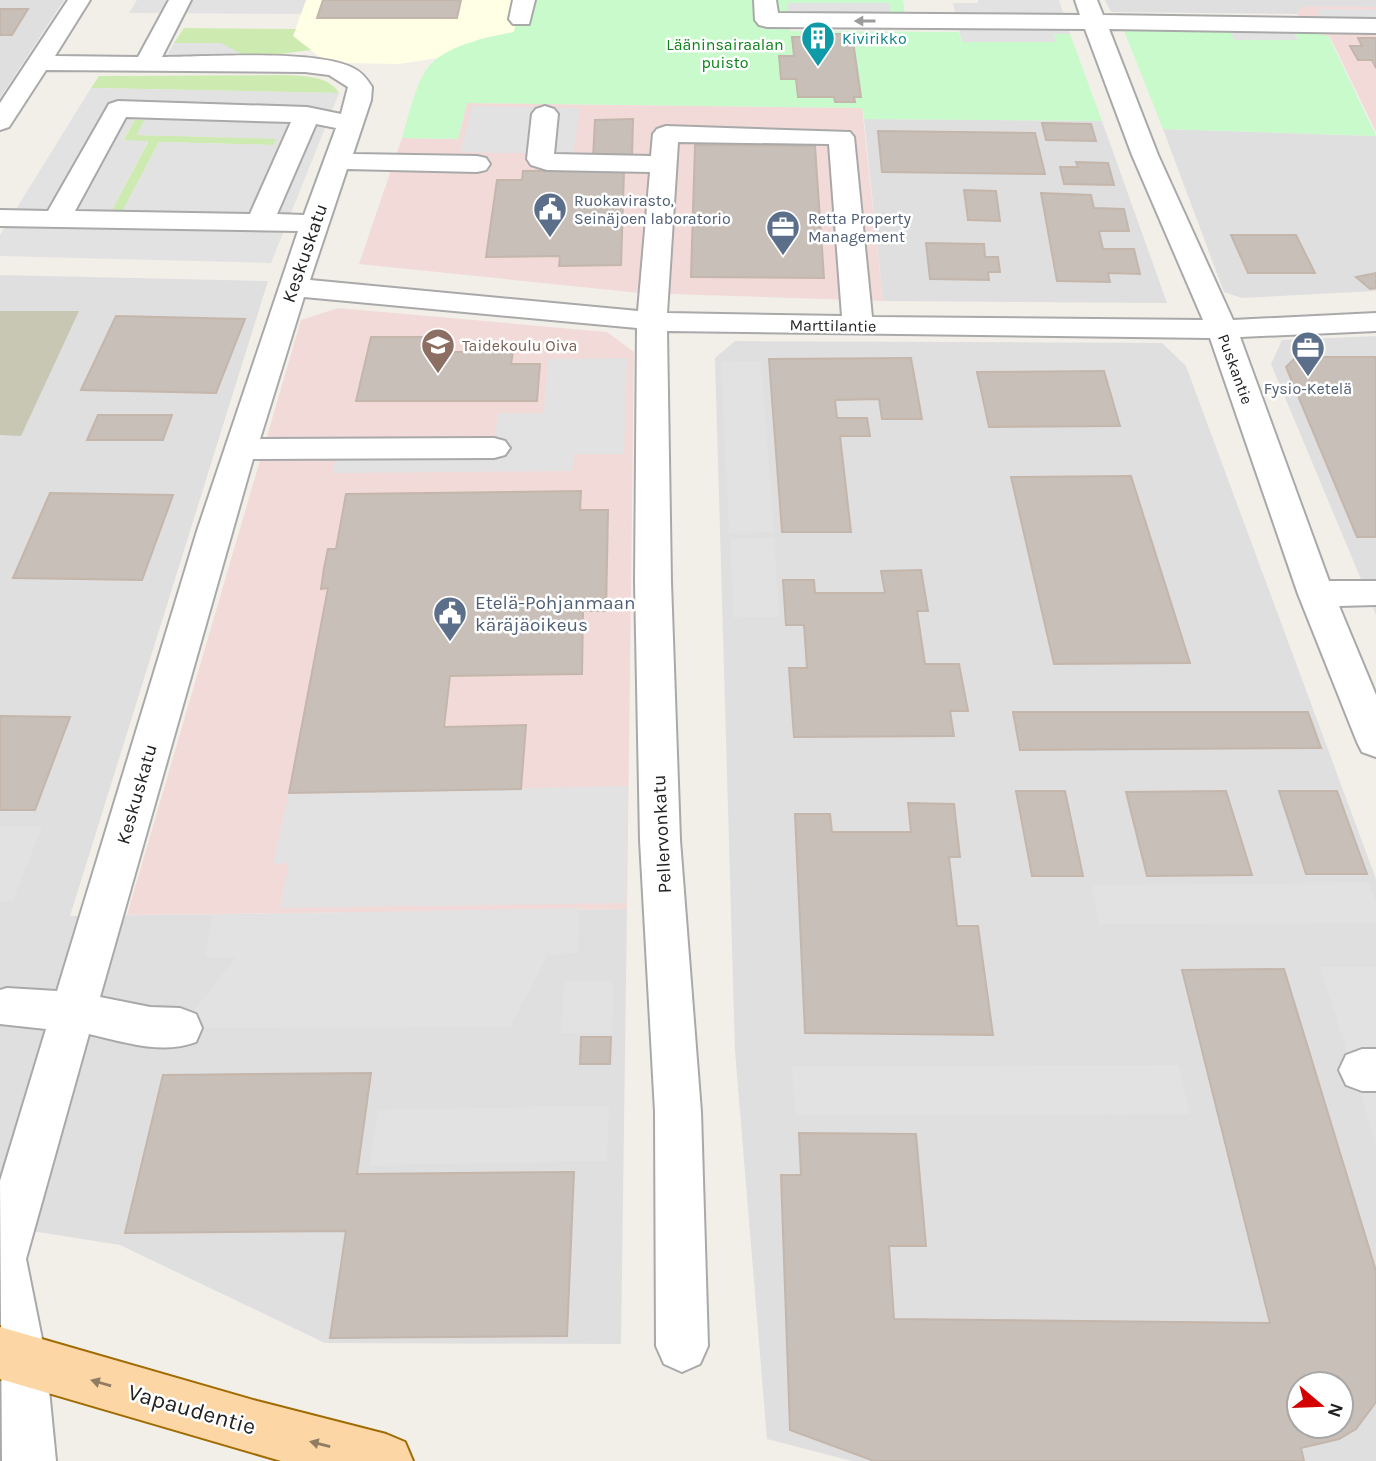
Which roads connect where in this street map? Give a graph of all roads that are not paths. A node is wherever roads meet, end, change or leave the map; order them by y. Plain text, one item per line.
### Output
1 (79, 0) edge
2 (180, 0) edge
3 (765, 0) edge
4 (931, 11) edge
5 (1090, 11) edge
6 (1376, 26) edge
7 (38, 63) junction
8 (146, 64) junction
9 (545, 114) dead end
10 (307, 116) junction
11 (0, 122) edge
12 (343, 141) junction
13 (477, 164) dead end
14 (664, 164) junction
15 (0, 218) edge
16 (57, 219) junction
17 (260, 223) junction
18 (313, 223) junction
19 (292, 287) junction
20 (652, 321) junction
21 (1376, 322) edge
22 (858, 325) junction
23 (1222, 329) junction
24 (494, 448) dead end
25 (240, 449) junction
26 (1376, 593) edge
27 (1316, 594) junction
28 (1376, 742) edge
29 (7, 1007) dead end
30 (75, 1012) junction
31 (180, 1028) dead end
32 (682, 1346) dead end
33 (10, 1356) edge
34 (29, 1461) edge
35 (386, 1461) edge

1 - 7 street
2 - 8 street
4 -> 3 street
4 - 5 street
5 - 6 street
5 - 23 street, Puskantie
7 - 8 street
7 - 11 street
8 - 12 street, Keskuskatu
9 - 14 street
10 - 12 street
10 - 16 street
10 - 17 street
12 - 13 street
12 - 18 street, Keskuskatu
14 - 20 street, Pellervonkatu
14 - 22 street, Pellervonkatu
15 - 16 street
16 - 17 street
17 - 18 street
18 - 19 street, Keskuskatu
19 - 20 street, Marttilantie
19 - 25 street, Keskuskatu
20 - 22 street, Marttilantie
20 - 32 street, Pellervonkatu
21 - 23 street, Marttilantie
22 - 23 street, Marttilantie
23 - 27 street, Puskantie
24 - 25 street
25 - 30 street, Keskuskatu
26 - 27 street
27 - 28 street, Puskantie
29 - 30 street
30 - 31 street
30 - 33 street, Keskuskatu
33 - 34 street, Keskuskatu
35 -> 33 main road, Vapaudentie

